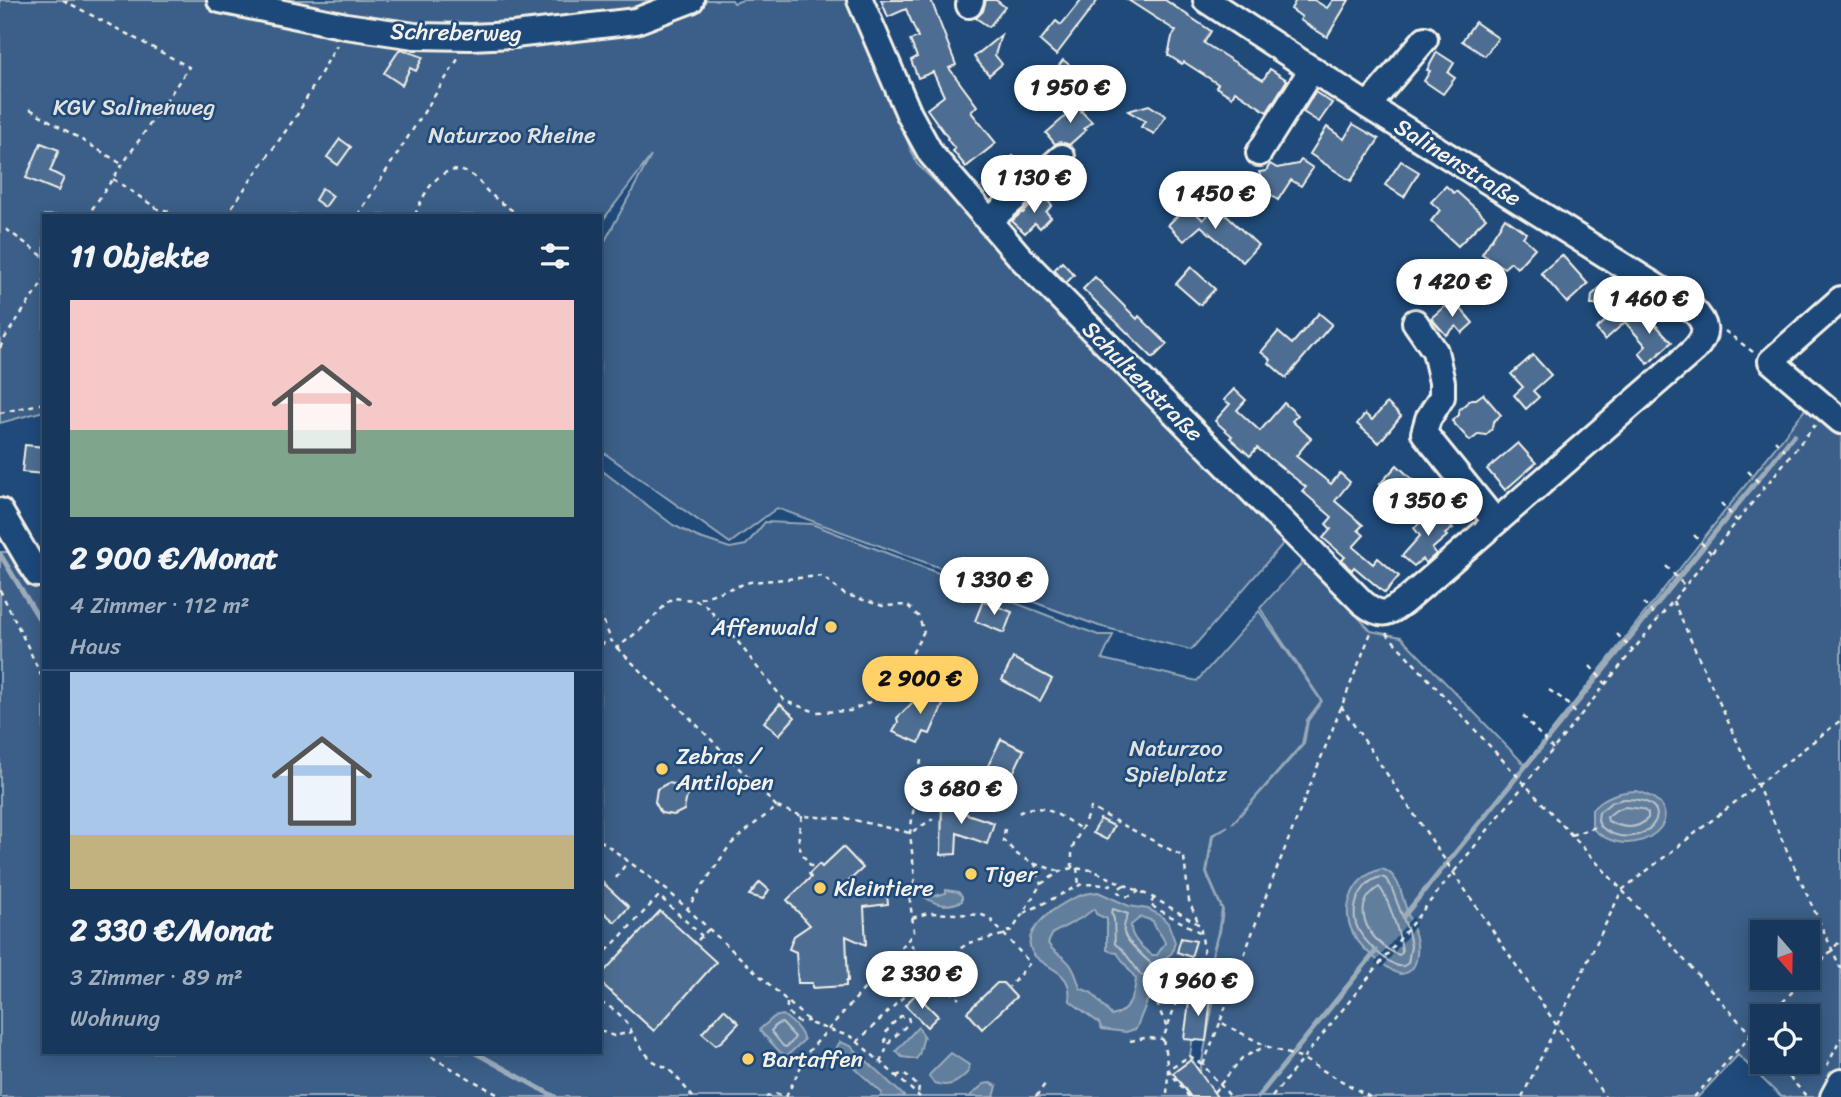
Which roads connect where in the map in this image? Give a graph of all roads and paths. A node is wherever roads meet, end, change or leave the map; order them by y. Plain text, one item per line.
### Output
1 (63, 0) edge
2 (220, 0) edge
3 (691, 0) edge
4 (860, 0) edge
5 (1206, 0) edge
6 (346, 26) junction
7 (470, 37) junction
8 (1425, 39) dead end
9 (1312, 69) junction
10 (1368, 106) junction
11 (30, 109) dead end
12 (1259, 153) dead end
13 (1062, 157) dead end
14 (122, 164) junction
15 (113, 179) junction
16 (89, 214) edge
17 (174, 214) edge
18 (227, 214) edge
19 (359, 214) edge
20 (415, 214) edge
21 (518, 214) edge
22 (989, 221) junction
23 (6, 229) dead end
24 (42, 256) edge
25 (42, 283) edge
26 (1841, 299) edge
27 (1415, 322) dead end
28 (1704, 328) junction
29 (0, 348) edge
30 (1771, 361) junction
31 (42, 403) edge
32 (0, 413) edge
33 (1829, 421) edge
34 (1775, 440) dead end
35 (1790, 456) junction
36 (1748, 471) dead end
37 (1764, 488) junction
38 (1721, 503) dead end
39 (0, 510) edge
40 (1737, 521) junction
41 (1495, 522) junction
42 (1694, 535) dead end
43 (1711, 553) junction
44 (1666, 566) dead end
45 (42, 573) edge
46 (1685, 586) junction
47 (0, 590) edge
48 (695, 600) junction
49 (1673, 601) junction
50 (1643, 603) dead end
51 (602, 618) edge
52 (1658, 618) junction
53 (1378, 619) junction
54 (1617, 634) dead end
55 (611, 640) junction
56 (602, 644) edge
57 (617, 648) junction
58 (1633, 651) junction
59 (1590, 666) dead end
60 (42, 678) edge
61 (1606, 684) junction
62 (1549, 690) dead end
63 (1341, 706) junction
64 (1523, 716) dead end
65 (1579, 717) junction
66 (1841, 720) edge
67 (1553, 749) junction
68 (921, 760) dead end
69 (1525, 785) junction
70 (1757, 785) junction
71 (777, 807) junction
72 (1019, 813) dead end
73 (802, 816) junction
74 (933, 819) dead end
75 (1597, 828) dead end
76 (1005, 829) dead end
77 (1081, 829) junction
78 (910, 833) junction
79 (1571, 835) junction
80 (604, 843) joint
81 (602, 846) edge
82 (628, 860) junction
83 (1035, 864) junction
84 (812, 867) dead end
85 (1074, 868) junction
86 (1061, 872) junction
87 (1453, 873) junction
88 (616, 878) dead end
89 (1117, 881) junction
90 (1125, 884) junction
91 (1041, 885) junction
92 (1079, 885) junction
93 (1622, 890) junction
94 (1139, 891) junction
95 (1154, 898) junction
96 (687, 909) junction
97 (1023, 913) junction
98 (912, 918) junction
99 (1200, 925) junction
100 (709, 929) junction
101 (1201, 933) junction
102 (1003, 935) junction
103 (702, 936) junction
104 (698, 940) dead end
105 (908, 940) junction
106 (1841, 940) edge
107 (1833, 949) junction
108 (602, 956) edge
109 (1820, 963) edge
110 (1841, 969) edge
111 (930, 971) junction
112 (1194, 974) junction
113 (1009, 987) dead end
114 (1795, 990) edge
115 (959, 999) dead end
116 (787, 1001) junction
117 (602, 1004) edge
118 (1781, 1004) edge
119 (809, 1021) junction
120 (1220, 1022) junction
121 (1167, 1026) junction
122 (1556, 1026) junction
123 (828, 1029) junction
124 (602, 1032) edge
125 (632, 1032) junction
126 (1750, 1033) edge
127 (1750, 1037) edge
128 (1163, 1039) junction
129 (1130, 1041) dead end
130 (857, 1042) junction
131 (1266, 1046) junction
132 (887, 1047) junction
133 (427, 1054) edge
134 (1303, 1059) junction
135 (880, 1062) junction
136 (1203, 1065) junction
137 (1168, 1069) junction
138 (1787, 1074) edge
139 (896, 1076) junction
140 (1841, 1082) edge
141 (1045, 1084) dead end
142 (1220, 1084) junction
143 (1214, 1092) dead end
144 (919, 1096) edge
145 (502, 1097) edge
146 (694, 1097) edge
147 (766, 1097) edge
148 (787, 1097) edge
149 (1036, 1097) edge
150 (1167, 1097) edge
151 (1189, 1097) edge
152 (1231, 1097) edge
153 (1272, 1097) edge
154 (1370, 1097) edge
155 (1522, 1097) edge
156 (1605, 1097) edge
157 (1694, 1097) edge
158 (1807, 1097) edge
159 (1833, 1097) edge

1 - 14 path
2 - 6 street, Schreberweg
3 - 7 street, Schreberweg
4 - 22 street, Schultenstraße
5 - 9 street, Salinenstraße
6 - 7 street, Schreberweg
6 - 18 path
7 - 19 path
8 - 10 street
9 - 10 street, Salinenstraße
9 - 12 street
10 - 28 street, Salinenstraße
11 - 14 path
13 - 22 street
14 - 15 path
15 - 16 path
15 - 17 path
20 - 21 path
22 - 53 street, Schultenstraße
23 - 24 path
25 - 29 path
26 - 30 street
27 - 41 street
28 - 30 path
28 - 41 street
30 - 33 street
31 - 32 path
33 - 35 path
34 - 35 path
35 - 37 path
36 - 37 path
37 - 40 path
38 - 40 path
39 - 45 street
40 - 43 path
41 - 53 street
42 - 43 path
43 - 46 path
44 - 46 path
46 - 49 path
47 - 60 path
48 - 48 path
48 - 57 path
49 - 52 path
49 - 70 path
50 - 52 path
51 - 55 path
52 - 58 path
53 - 63 path
53 - 69 path
54 - 58 path
55 - 56 path
55 - 57 path
57 - 71 path
58 - 61 path
59 - 61 path
61 - 65 path
62 - 65 path
63 - 87 path
63 - 120 path
64 - 67 path
65 - 67 path
66 - 70 path
67 - 69 path
68 - 78 path
69 - 79 path
69 - 87 path
70 - 93 path
70 - 107 path
71 - 73 path
71 - 96 path
72 - 77 path
73 - 78 path
73 - 84 path
74 - 78 path
75 - 79 path
76 - 83 path
77 - 85 path
77 - 99 path
78 - 98 path
79 - 93 path
80 - 81 path
80 - 82 path
82 - 88 path
82 - 96 path
83 - 86 path
83 - 91 path
85 - 86 path
85 - 89 path
85 - 92 path
86 - 91 path
87 - 122 path
87 - 134 path
89 - 90 path
89 - 92 path
90 - 94 path
90 - 94 path
91 - 97 path
92 - 97 path
93 - 122 path
93 - 126 path
94 - 95 path
95 - 99 path
95 - 101 path
96 - 100 path
97 - 102 path
98 - 102 path
98 - 105 path
99 - 101 path
100 - 103 path
100 - 116 path
101 - 112 path
102 - 111 path
102 - 113 path
103 - 104 path
103 - 108 path
105 - 111 path
105 - 123 path
106 - 107 path
107 - 109 path
107 - 110 path
111 - 115 path
111 - 130 path
112 - 121 path
112 - 121 path
114 - 118 path
116 - 119 path
116 - 119 path
117 - 125 path
119 - 123 path
120 - 131 path
120 - 136 path
121 - 128 path
122 - 155 path
122 - 156 path
123 - 130 path
123 - 148 path
124 - 125 path
125 - 146 path
127 - 157 path
128 - 129 path
128 - 137 path
130 - 135 path
131 - 134 path
131 - 142 path
132 - 132 path
132 - 135 path
133 - 145 path
134 - 153 path
134 - 154 path
135 - 139 path
136 - 137 path
136 - 142 path
137 - 150 path
137 - 151 path
138 - 158 path
139 - 144 path
139 - 144 path
140 - 159 street
141 - 149 path
142 - 143 path
142 - 152 path
147 - 148 path

